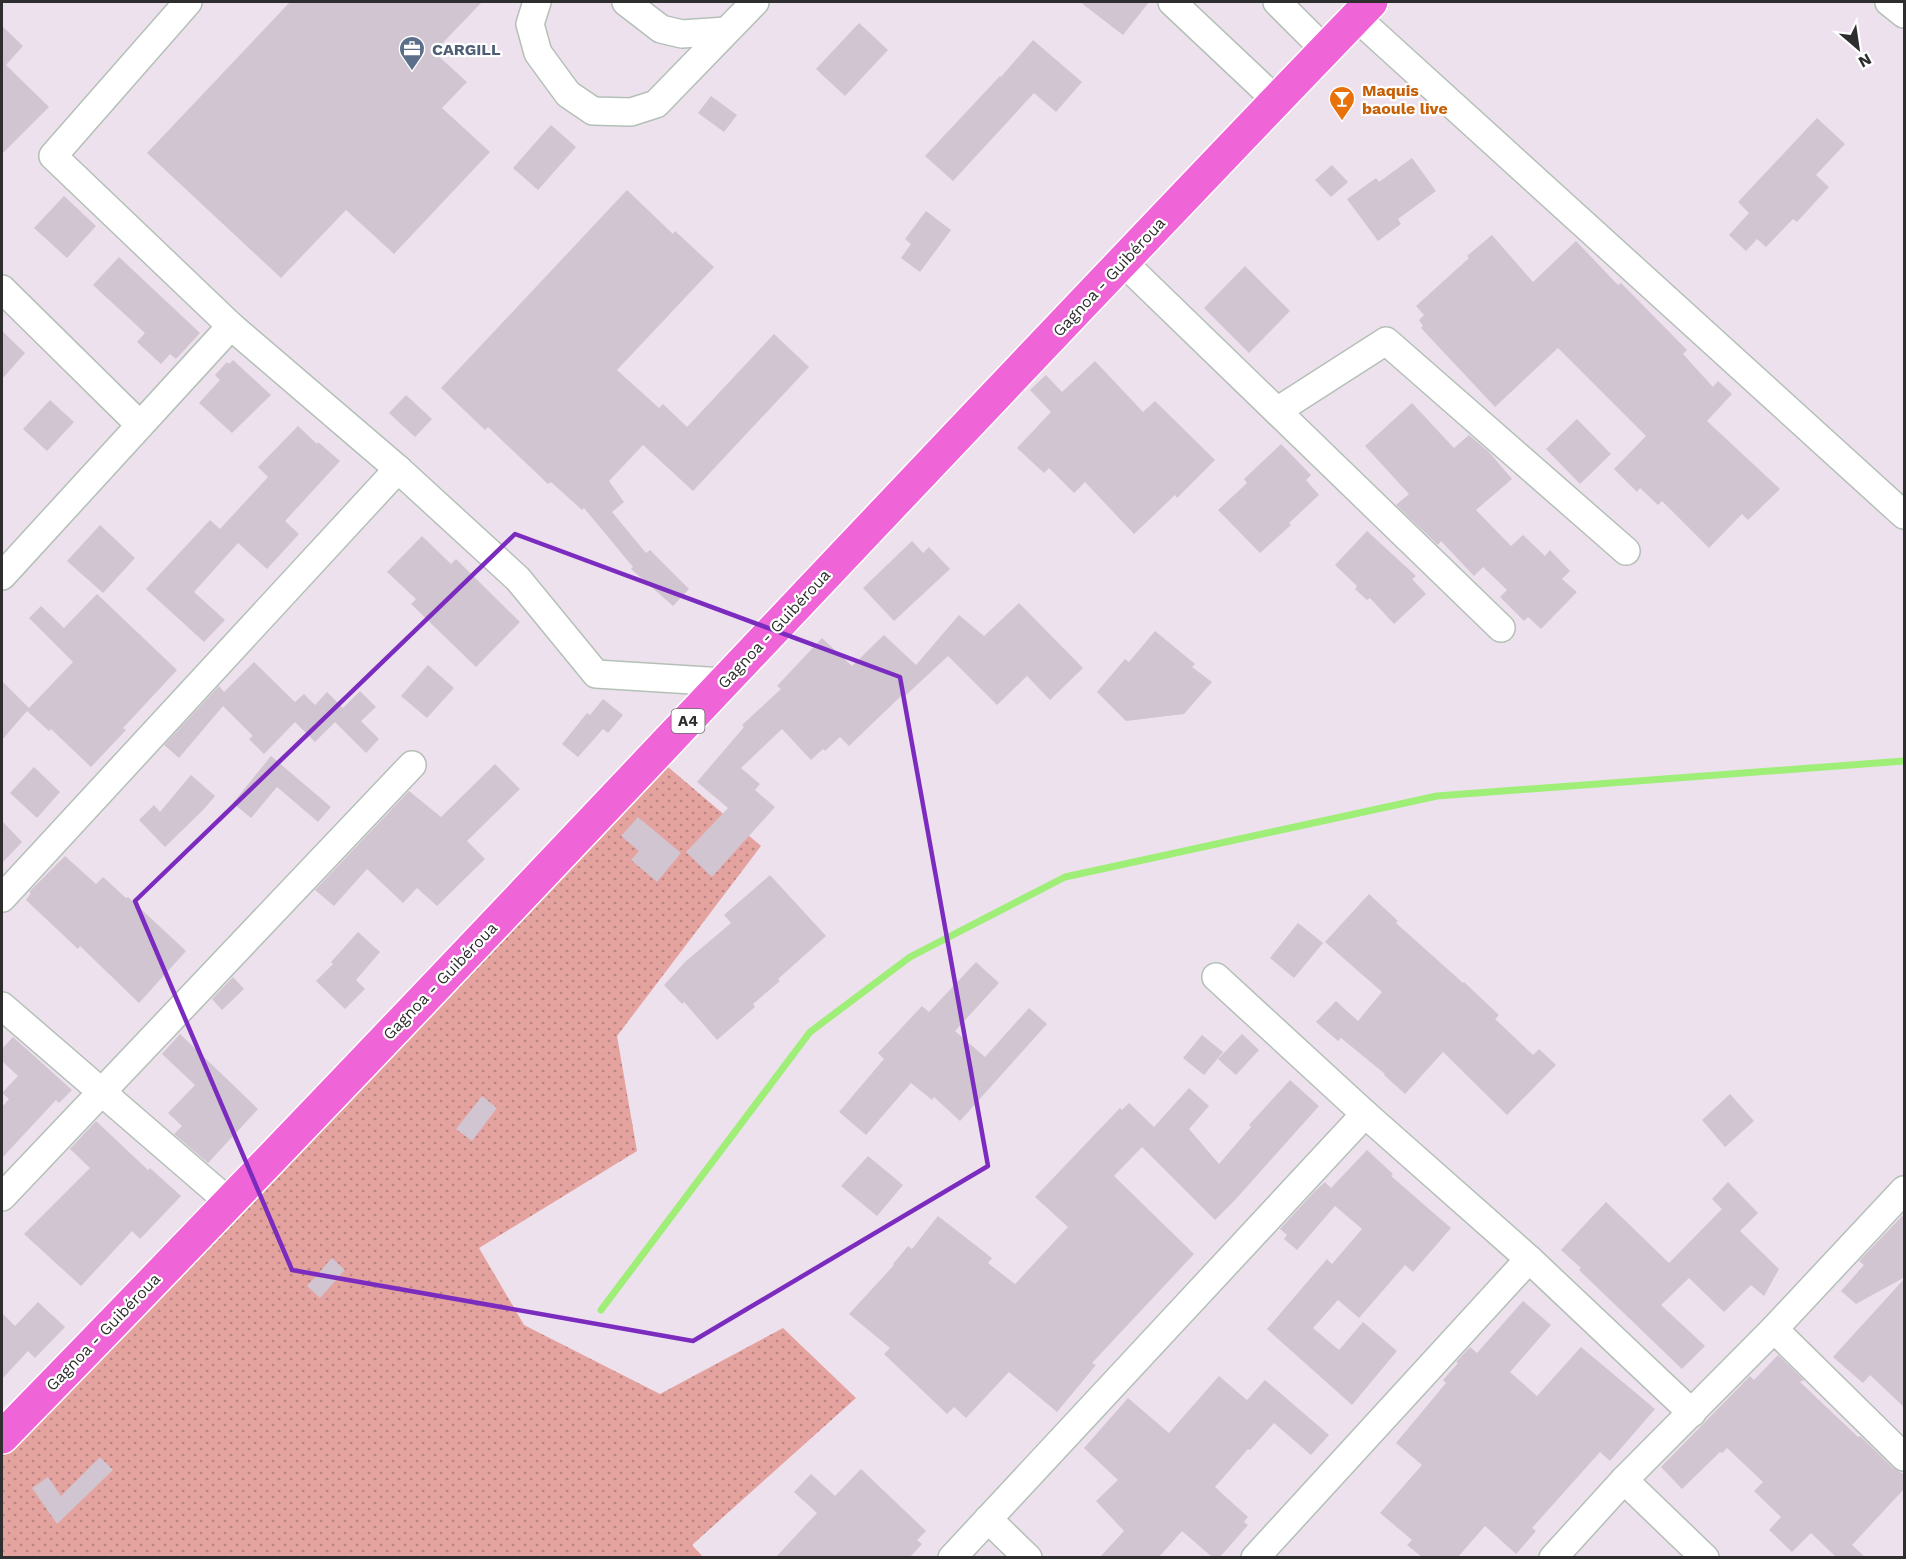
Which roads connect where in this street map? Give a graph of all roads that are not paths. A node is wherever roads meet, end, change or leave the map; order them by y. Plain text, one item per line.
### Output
1 (188, 2) edge
2 (537, 2) edge
3 (626, 2) edge
4 (755, 2) edge
5 (1172, 2) edge
6 (1277, 2) edge
7 (1889, 2) edge
8 (1364, 9) edge
9 (1905, 14) edge
10 (726, 31) junction
11 (1324, 50) junction
12 (1276, 100) junction
13 (1123, 262) junction
14 (2, 289) edge
15 (231, 326) junction
16 (1277, 411) junction
17 (140, 425) junction
18 (398, 469) junction
19 (1905, 516) edge
20 (1626, 551) dead end
21 (2, 576) edge
22 (1502, 628) dead end
23 (724, 682) junction
24 (412, 765) dead end
25 (2, 898) edge
26 (1216, 977) dead end
27 (2, 1006) edge
28 (102, 1093) junction
29 (1365, 1114) junction
30 (1905, 1190) edge
31 (2, 1197) edge
32 (229, 1202) junction
33 (1529, 1259) junction
34 (1774, 1329) junction
35 (1692, 1413) junction
36 (2, 1437) edge
37 (1905, 1457) edge
38 (1624, 1480) junction
39 (988, 1519) junction
40 (952, 1557) edge
41 (1028, 1557) edge
42 (1255, 1557) edge
43 (1552, 1557) edge
44 (1706, 1557) edge

1 - 15 street
2 - 10 street
3 - 10 street
4 - 10 street
5 - 12 street
6 - 11 street
7 - 9 street
8 - 11 main road, Gagnoa - Guibéroua / A4
8 - 19 street
11 - 12 main road, Gagnoa - Guibéroua / A4
12 - 13 main road, Gagnoa - Guibéroua / A4
13 - 16 street
13 - 23 main road, Gagnoa - Guibéroua / A4
14 - 17 street
15 - 17 street
15 - 18 street
16 - 20 street
16 - 22 street
17 - 21 street
18 - 23 street
18 - 25 street
23 - 32 main road, Gagnoa - Guibéroua / A4
24 - 28 street
26 - 29 street
27 - 28 street
28 - 31 street
28 - 32 street
29 - 33 street
29 - 39 street
30 - 34 street
32 - 36 main road, Gagnoa - Guibéroua / A4
33 - 35 street
33 - 42 street
34 - 35 street
34 - 37 street
35 - 38 street
38 - 43 street
38 - 44 street
39 - 40 street
39 - 41 street

